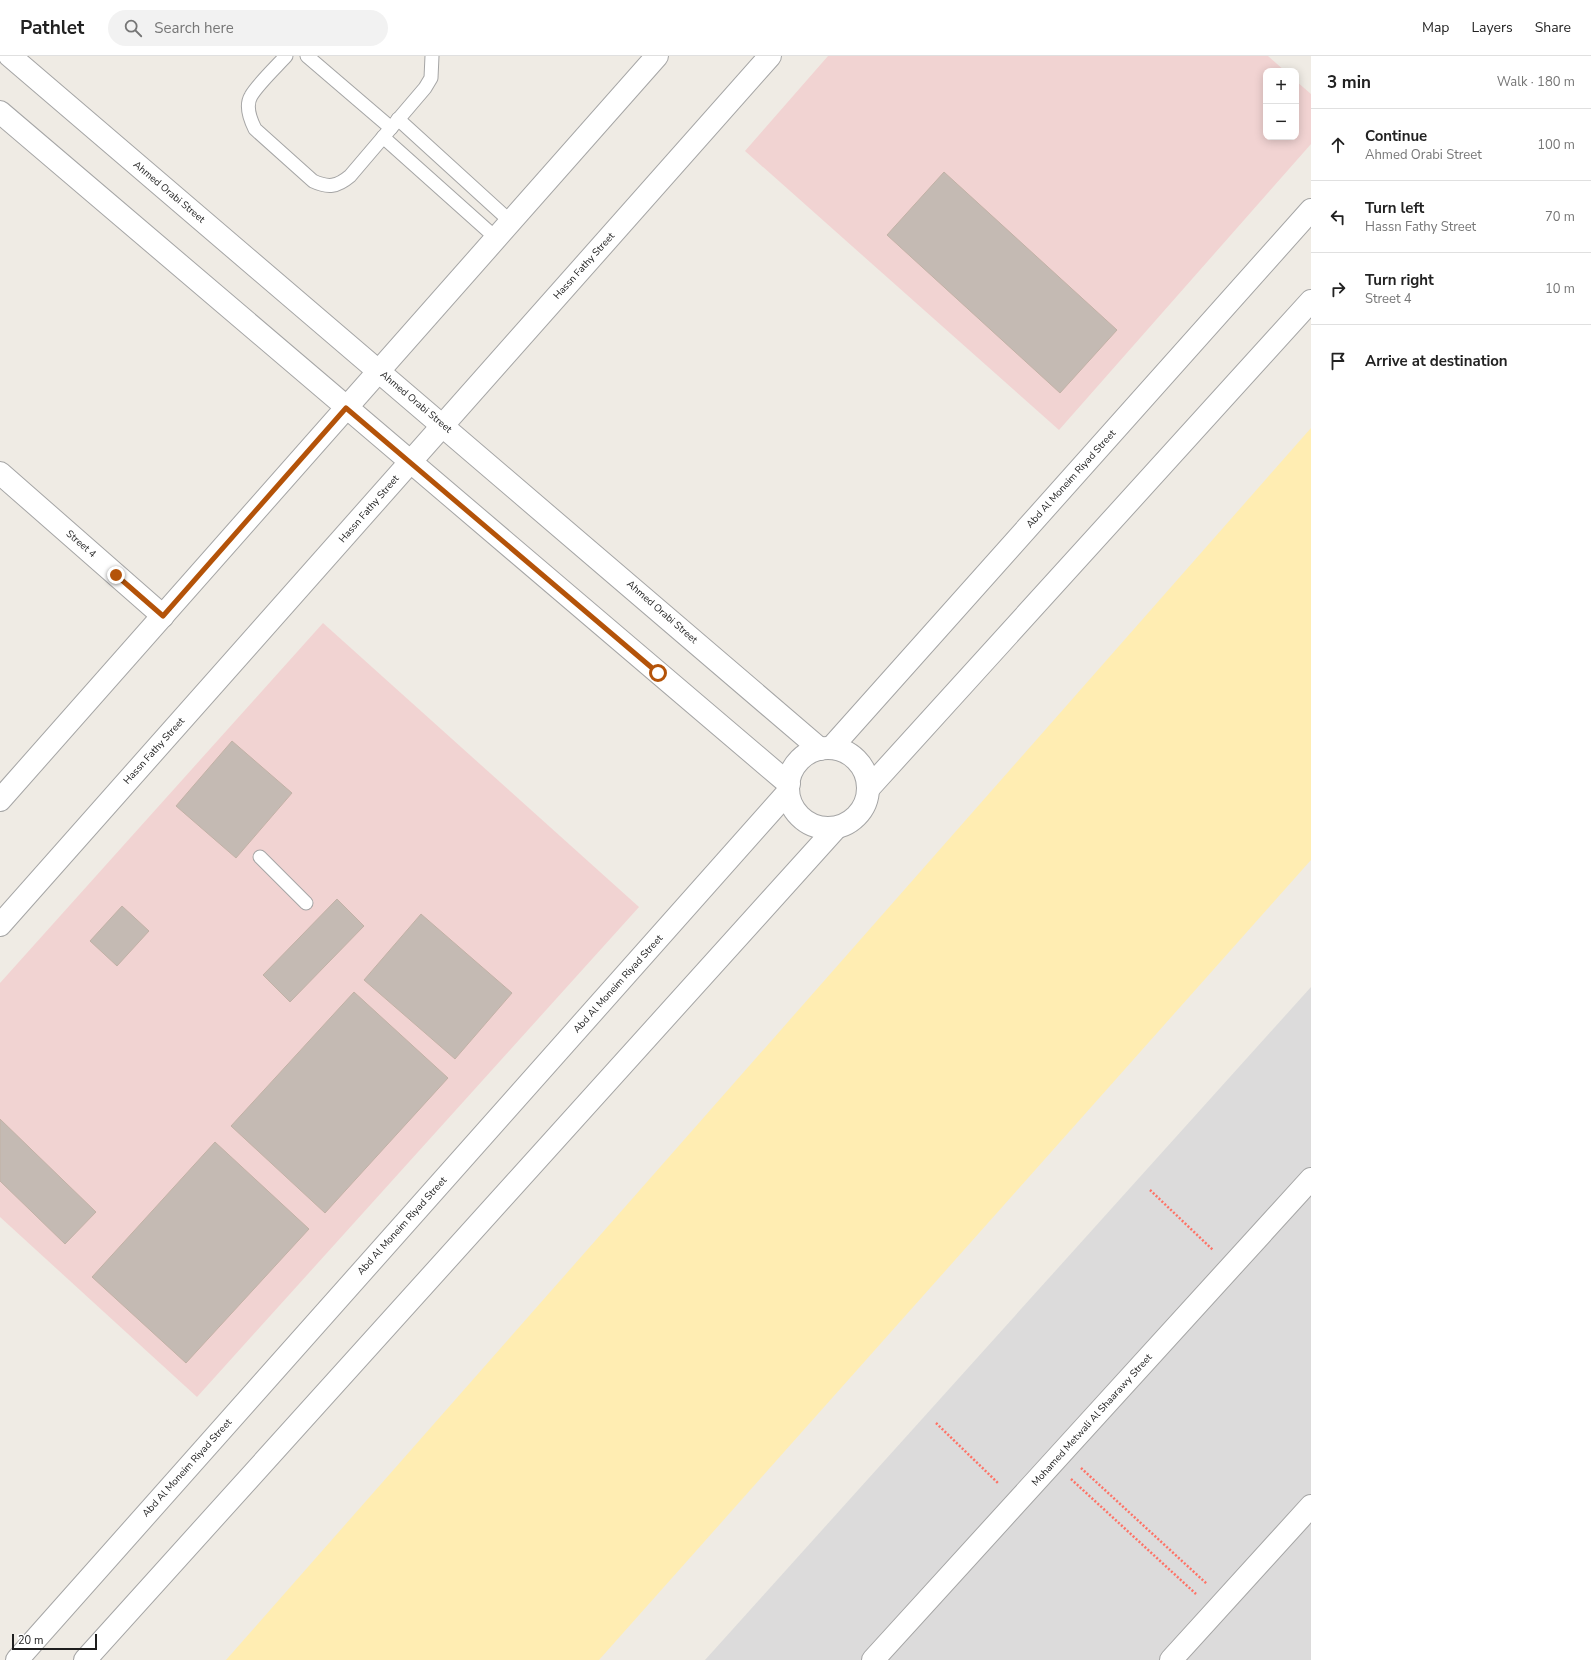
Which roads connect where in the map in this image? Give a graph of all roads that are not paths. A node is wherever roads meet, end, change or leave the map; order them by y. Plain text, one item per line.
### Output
1 (10, 56) edge
2 (286, 56) edge
3 (307, 56) edge
4 (432, 56) edge
5 (657, 56) edge
6 (770, 56) edge
7 (0, 112) edge
8 (391, 128) junction
9 (1311, 210) edge
10 (510, 222) junction
11 (496, 238) junction
12 (1311, 301) edge
13 (379, 370) junction
14 (346, 408) junction
15 (443, 425) junction
16 (410, 462) junction
17 (0, 473) edge
18 (163, 616) junction
19 (826, 748) junction
20 (788, 788) junction
21 (868, 790) junction
22 (0, 800) edge
23 (836, 828) junction
24 (260, 858) dead end
25 (306, 903) dead end
26 (0, 925) edge
27 (1311, 1179) edge
28 (1311, 1506) edge
29 (17, 1660) edge
30 (85, 1660) edge
31 (873, 1660) edge
32 (1171, 1660) edge

1 - 13 street, Ahmed Orabi Street
2 - 8 lane
3 - 8 lane
4 - 8 lane
5 - 10 street
6 - 15 street, Hassn Fathy Street
7 - 14 street
8 - 10 lane
8 - 11 lane
9 - 19 street, Abd Al Moneim Riyad Street
10 - 11 street
11 - 13 street
12 - 21 street
13 - 14 street
13 - 15 street, Ahmed Orabi Street
14 - 16 street
14 - 18 street
15 - 16 street, Hassn Fathy Street
15 - 19 street, Ahmed Orabi Street
16 - 20 street
16 - 26 street, Hassn Fathy Street
17 - 18 street, Street 4
18 - 22 street
19 - 20 street
19 - 21 street
20 - 23 street
20 - 29 street, Abd Al Moneim Riyad Street
21 - 23 street
23 - 30 street
24 - 25 lane
27 - 31 street, Mohamed Metwali Al Shaarawy Street
28 - 32 street

